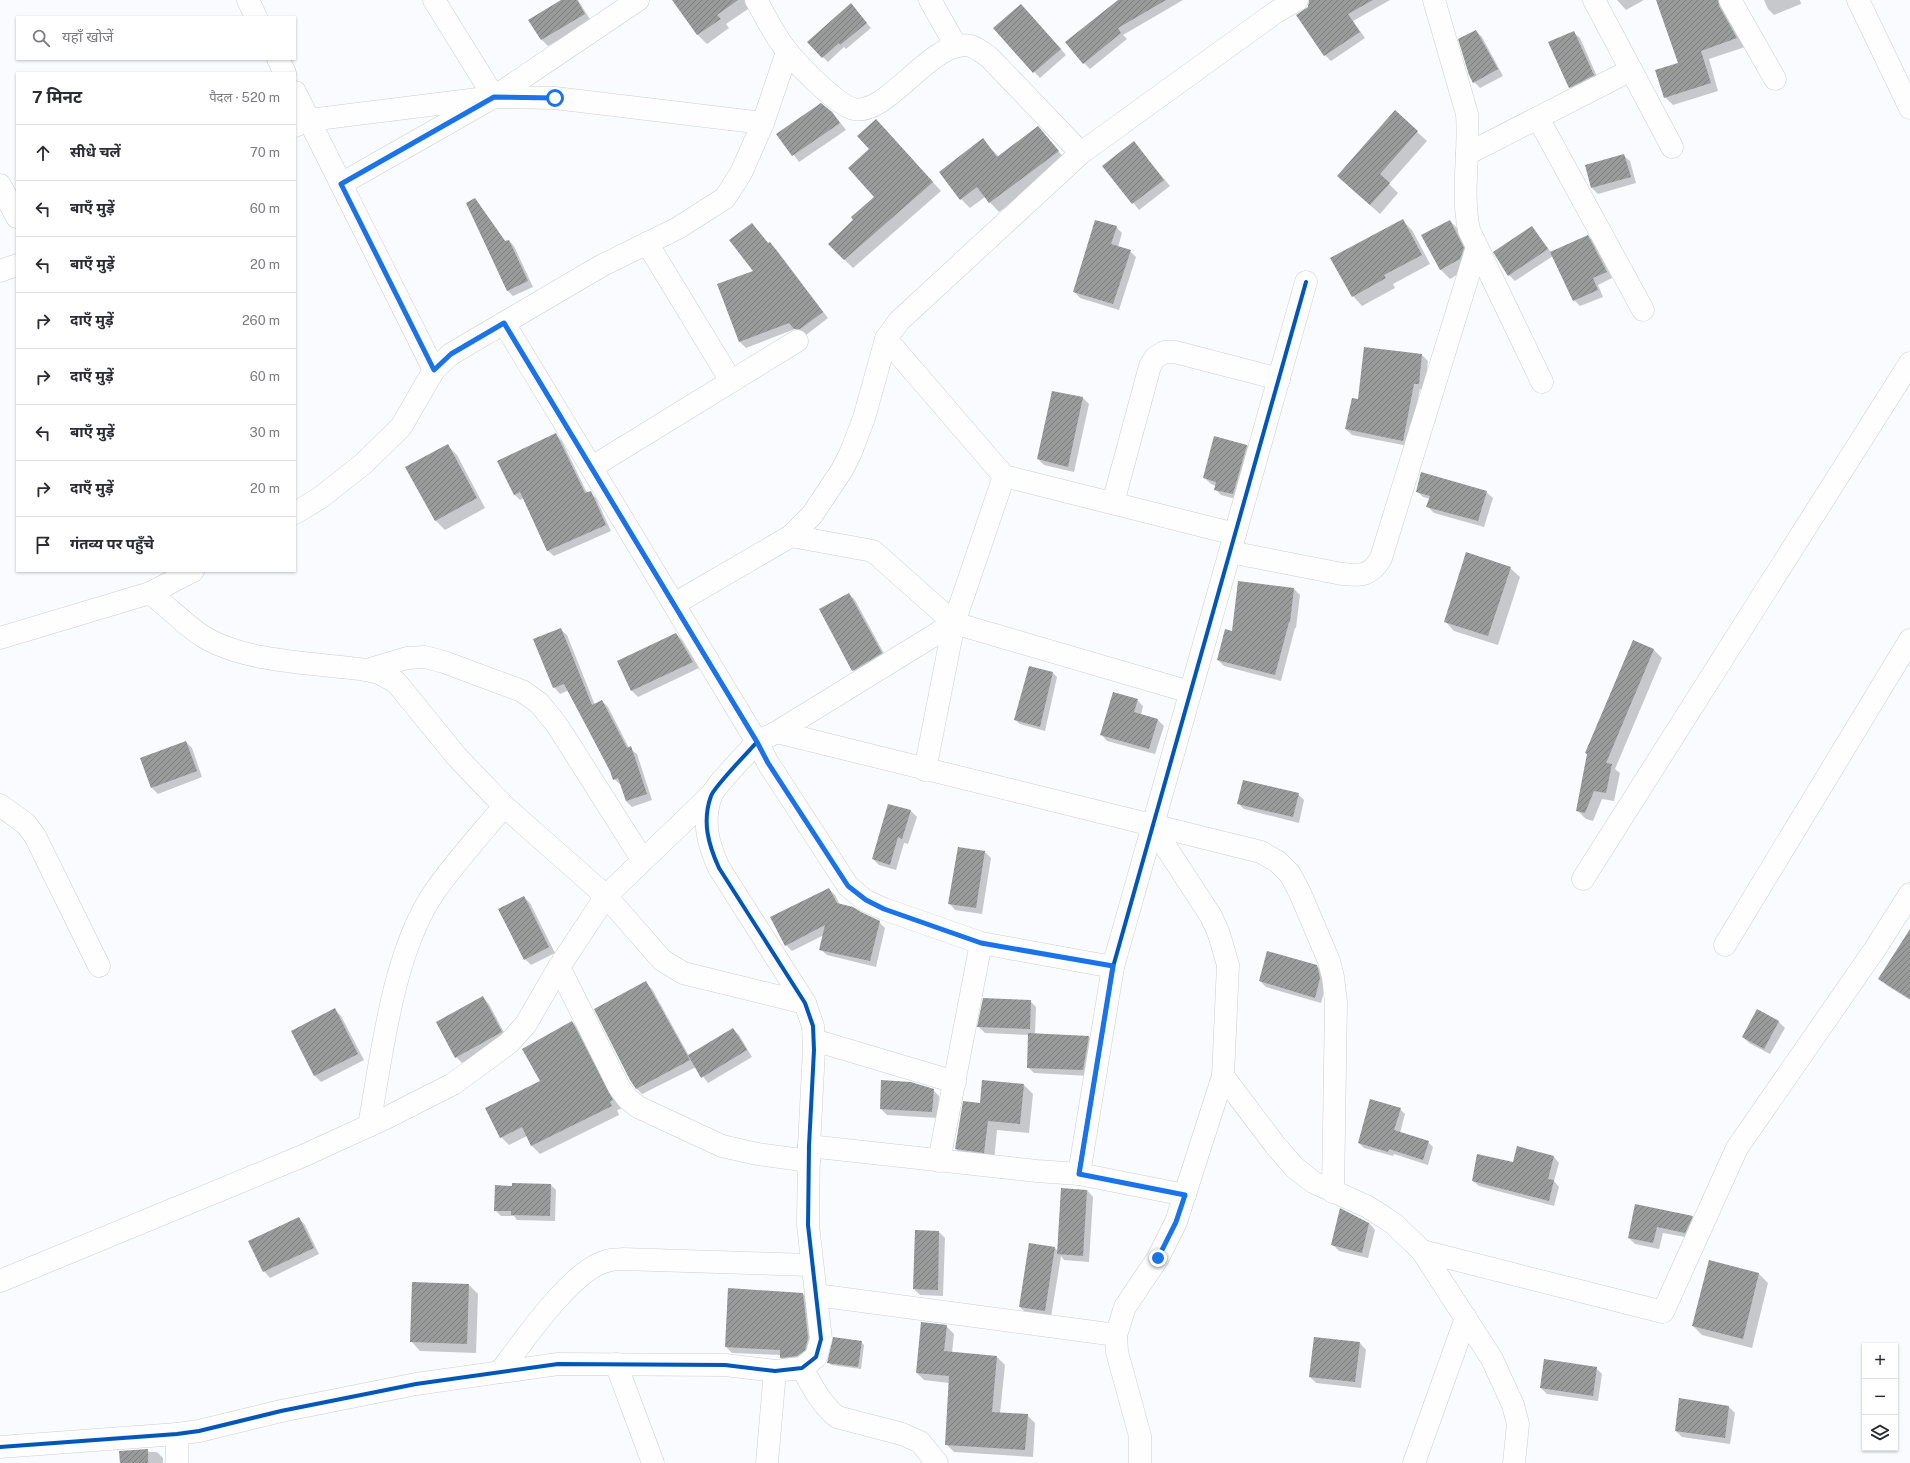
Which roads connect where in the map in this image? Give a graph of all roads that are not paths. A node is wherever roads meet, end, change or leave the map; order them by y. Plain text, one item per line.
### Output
1 (248, 0) edge
2 (434, 0) edge
3 (638, 0) edge
4 (756, 0) edge
5 (930, 0) edge
6 (1297, 0) edge
7 (1434, 0) edge
8 (1594, 0) edge
9 (1730, 0) edge
10 (1860, 1) edge
11 (1271, 6) edge
12 (256, 16) edge
13 (956, 46) junction
14 (787, 52) junction
15 (278, 60) edge
16 (1631, 70) junction
17 (284, 72) edge
18 (1775, 79) dead end
19 (296, 96) edge
20 (494, 97) junction
21 (1910, 108) edge
22 (1538, 118) junction
23 (302, 123) edge
24 (764, 123) junction
25 (1672, 147) dead end
26 (1081, 153) junction
27 (1467, 154) junction
28 (341, 184) junction
29 (0, 185) edge
30 (16, 215) edge
31 (647, 243) junction
32 (1477, 246) junction
33 (16, 265) edge
34 (0, 272) edge
35 (1306, 282) dead end
36 (1643, 310) dead end
37 (504, 323) junction
38 (886, 339) junction
39 (797, 341) dead end
40 (1910, 363) edge
41 (434, 370) junction
42 (1279, 378) junction
43 (731, 381) junction
44 (1542, 382) dead end
45 (592, 467) junction
46 (1004, 476) junction
47 (1114, 503) junction
48 (296, 512) edge
49 (791, 536) junction
50 (1233, 543) junction
51 (191, 572) edge
52 (150, 593) junction
53 (674, 604) junction
54 (954, 623) junction
55 (0, 638) edge
56 (1910, 640) edge
57 (367, 670) junction
58 (1190, 692) junction
59 (777, 732) junction
60 (757, 742) junction
61 (925, 770) junction
62 (711, 795) junction
63 (0, 805) edge
64 (504, 806) junction
65 (1152, 826) junction
66 (642, 860) junction
67 (1583, 879) dead end
68 (1910, 894) edge
69 (606, 896) junction
70 (981, 943) junction
71 (1725, 945) dead end
72 (99, 966) dead end
73 (1113, 966) junction
74 (559, 967) junction
75 (805, 1003) junction
76 (814, 1040) junction
77 (1223, 1076) junction
78 (955, 1082) junction
79 (368, 1126) junction
80 (809, 1154) junction
81 (939, 1160) junction
82 (1079, 1174) junction
83 (1333, 1192) junction
84 (1185, 1195) junction
85 (1422, 1252) junction
86 (812, 1265) junction
87 (0, 1281) edge
88 (816, 1295) junction
89 (1466, 1318) junction
90 (1116, 1335) junction
91 (616, 1364) junction
92 (802, 1368) junction
93 (775, 1371) junction
94 (500, 1372) junction
95 (177, 1434) junction
96 (0, 1447) edge
97 (177, 1463) edge
98 (653, 1463) edge
99 (767, 1463) edge
100 (937, 1463) edge
101 (1140, 1463) edge
102 (1414, 1463) edge
103 (1514, 1463) edge

1 - 12 street
2 - 20 street
3 - 20 street
4 - 14 street
5 - 13 street
6 - 11 street
7 - 27 street
8 - 16 street
9 - 18 street
10 - 21 street
11 - 26 street
13 - 14 street
13 - 26 street
14 - 24 street
15 - 17 street
16 - 22 street
16 - 25 street
19 - 23 street
20 - 23 street
20 - 24 street
20 - 28 street
22 - 27 street
22 - 36 street
23 - 28 street
24 - 31 street
26 - 38 street
27 - 32 street
28 - 41 street
29 - 30 street
31 - 37 street
31 - 43 street
32 - 44 street
32 - 50 street
33 - 34 street
35 - 42 street
37 - 41 street
37 - 45 street
38 - 46 street
38 - 49 street
39 - 43 street
40 - 67 street
41 - 48 street
42 - 47 street
42 - 50 street
43 - 45 street
45 - 53 street
46 - 47 street
46 - 54 street
47 - 50 street
49 - 53 street
49 - 54 street
50 - 58 street
51 - 52 street
52 - 55 street
52 - 57 street
53 - 60 street
54 - 58 street
54 - 59 street
54 - 61 street
56 - 71 street
57 - 64 street
57 - 66 street
58 - 65 street
59 - 60 street
59 - 61 street
60 - 62 street
60 - 70 street
61 - 65 street
62 - 66 street
62 - 75 street
63 - 72 street
64 - 69 street
64 - 79 street
65 - 73 street
65 - 77 street
65 - 83 street
66 - 69 street
68 - 85 street
69 - 74 street
69 - 75 street
70 - 73 street
70 - 78 street
73 - 82 street
74 - 79 street
74 - 80 street
75 - 76 street
76 - 78 street
76 - 80 street
77 - 83 street
77 - 84 street
78 - 81 street
79 - 87 street
80 - 81 street
80 - 86 street
81 - 82 street
82 - 84 street
83 - 85 street
84 - 90 street
85 - 89 street
86 - 88 street
86 - 94 street
88 - 90 street
88 - 92 street
89 - 102 street
89 - 103 street
90 - 101 street
91 - 93 street
91 - 94 street
91 - 98 street
92 - 93 street
92 - 100 street
93 - 99 street
94 - 95 street
95 - 96 street
95 - 97 street

